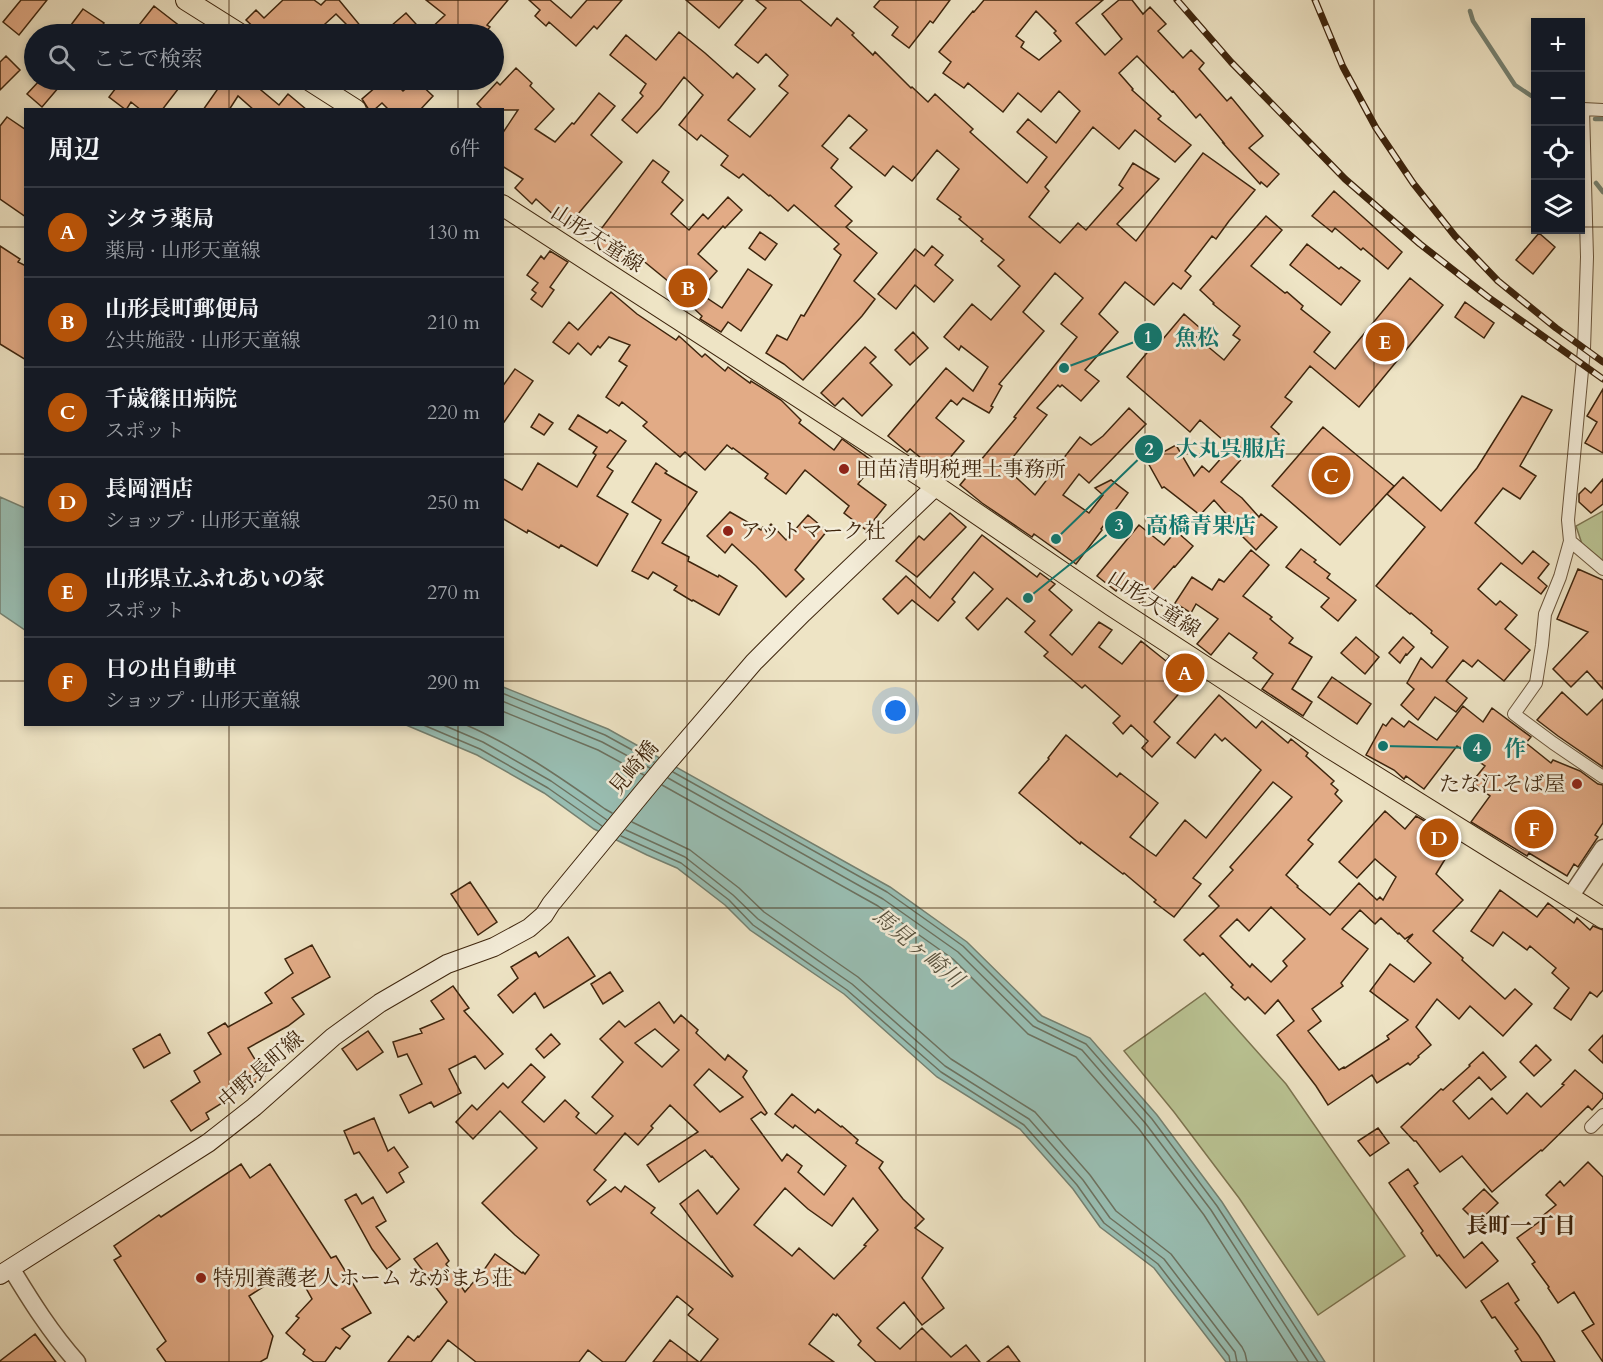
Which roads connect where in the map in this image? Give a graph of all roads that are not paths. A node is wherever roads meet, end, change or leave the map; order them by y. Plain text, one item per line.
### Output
1 (186, 0) edge
2 (224, 24) edge
3 (325, 90) edge
4 (353, 108) edge
5 (1603, 110) edge
6 (504, 206) edge
7 (936, 486) junction
8 (1570, 540) junction
9 (1603, 569) edge
10 (1603, 777) edge
11 (1603, 848) edge
12 (1570, 897) junction
13 (550, 904) joint
14 (1603, 918) edge
15 (1603, 1115) edge
16 (1591, 1127) dead end
17 (5, 1271) edge
18 (76, 1362) edge

1 - 2 main road
3 - 4 main road
5 - 8 street
6 - 7 main road, 山形天童線
7 - 12 main road, 山形天童線
7 - 13 main road, 見崎橋
8 - 9 street
8 - 10 street
11 - 12 street
12 - 14 main road, 山形天童線
13 - 17 main road, 中野長町線
15 - 16 street
17 - 18 street

